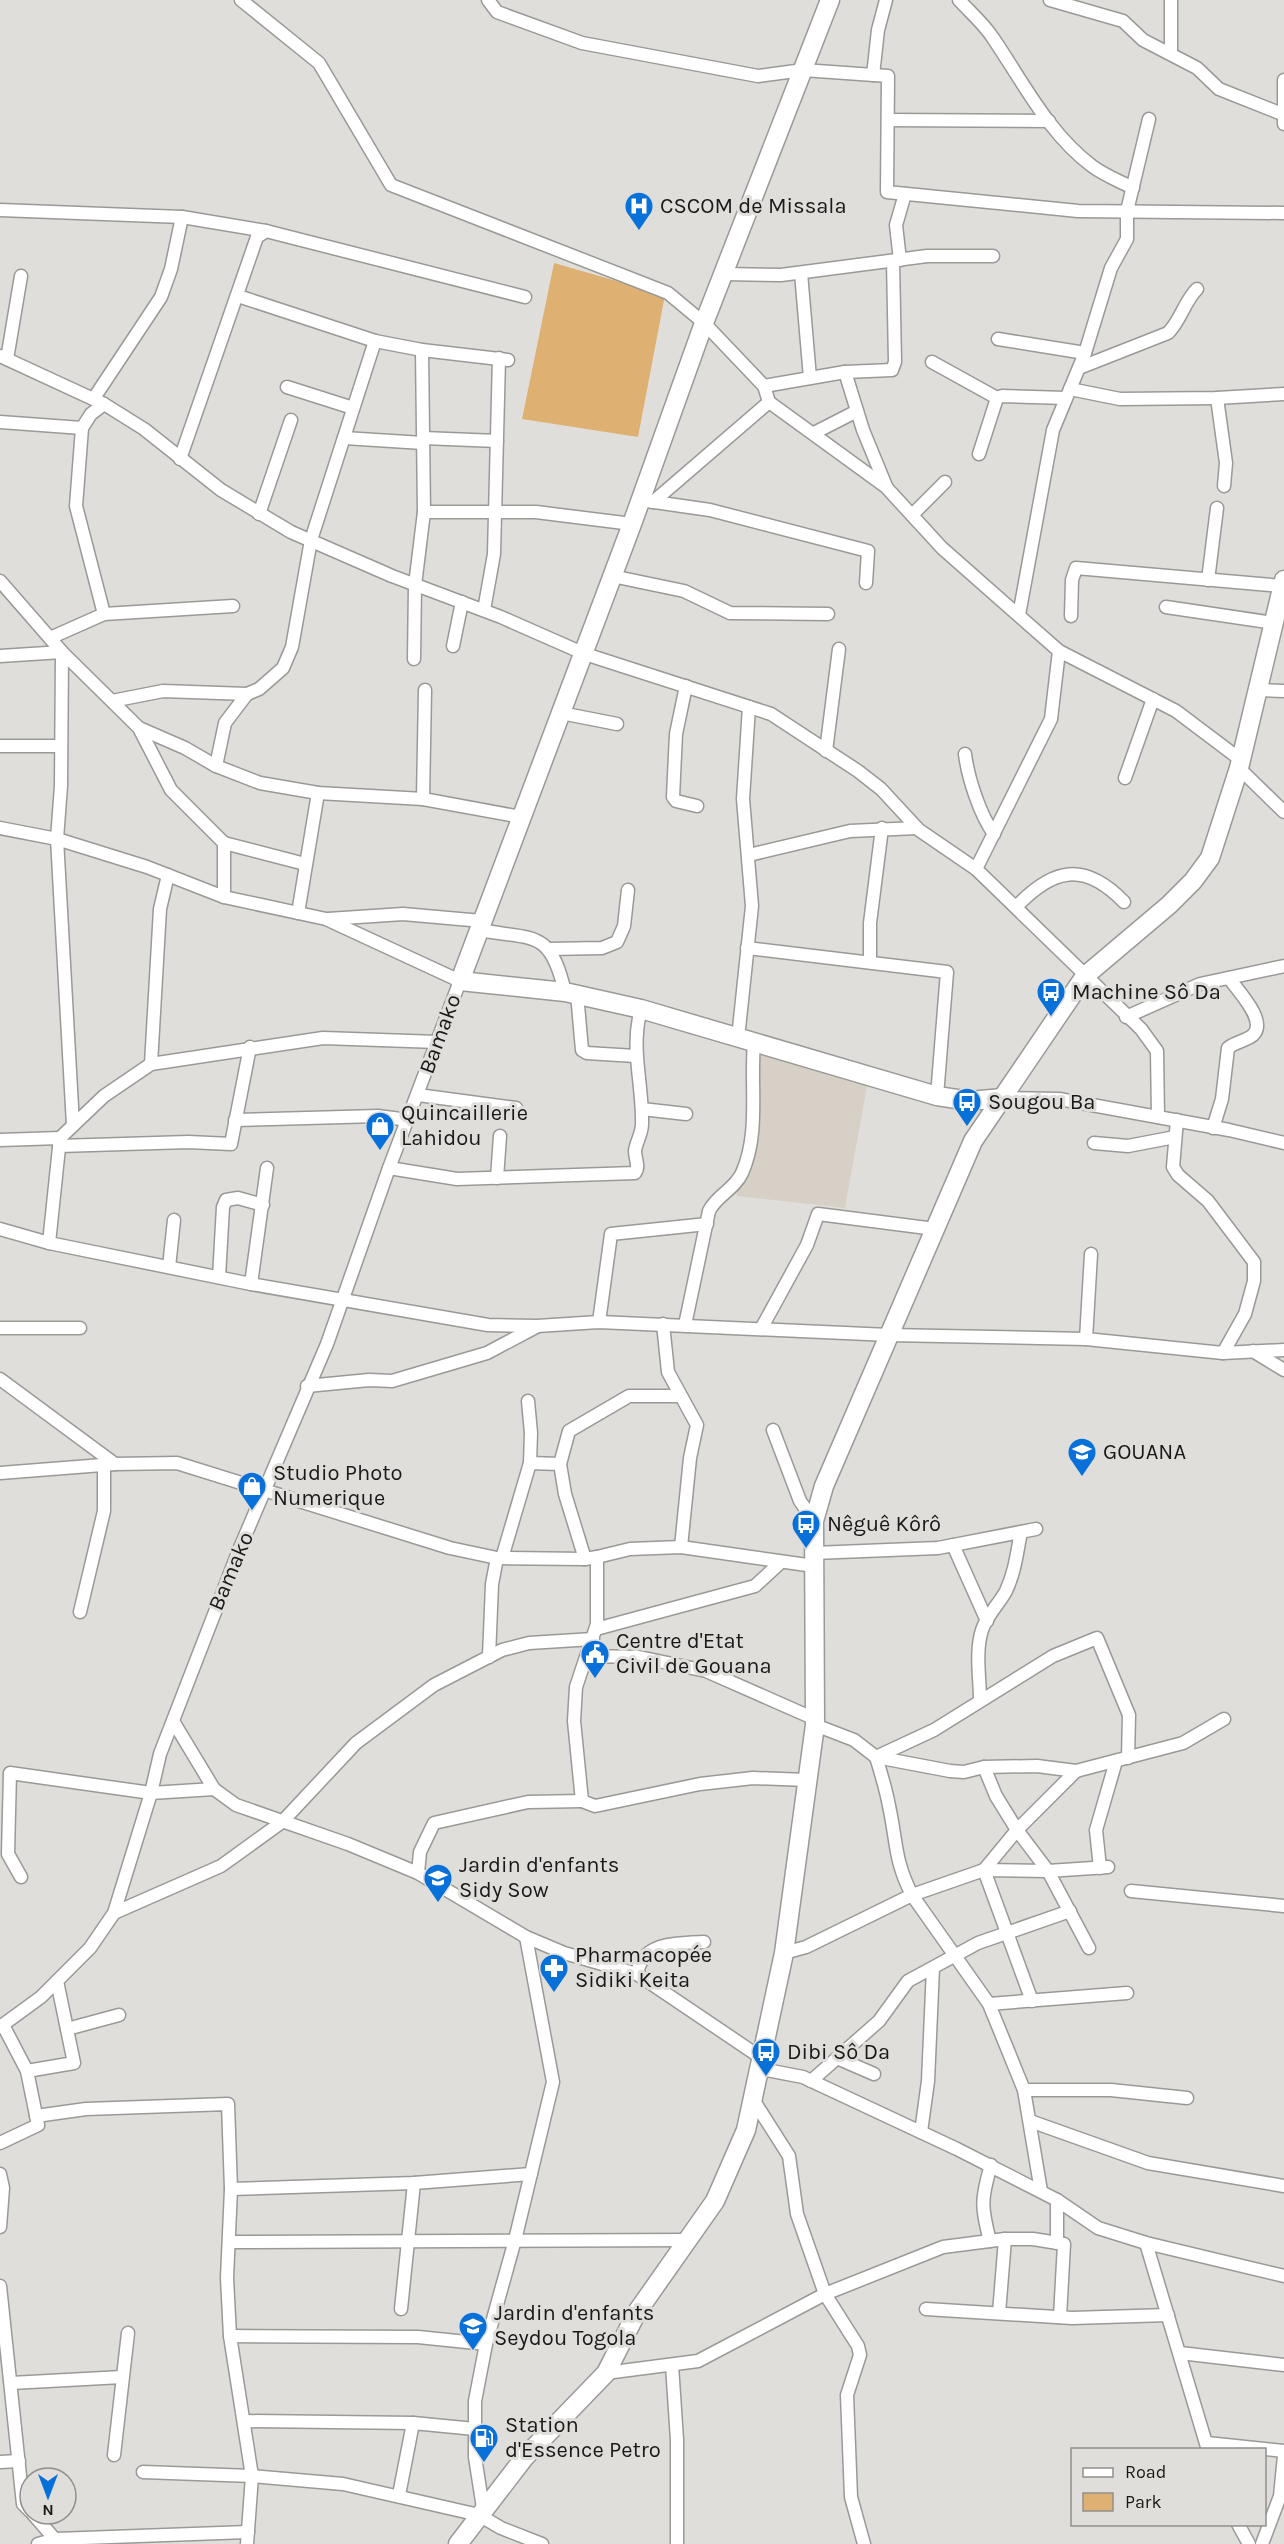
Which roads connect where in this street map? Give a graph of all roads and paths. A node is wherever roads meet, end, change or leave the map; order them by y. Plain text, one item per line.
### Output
1 (242, 0) edge
2 (488, 0) edge
3 (830, 0) edge
4 (886, 0) edge
5 (959, 0) edge
6 (1050, 0) edge
7 (1171, 0) edge
8 (1171, 54) junction
9 (803, 70) junction
10 (873, 75) junction
11 (1284, 80) edge
12 (1149, 118) dead end
13 (1283, 119) edge
14 (888, 120) junction
15 (1049, 121) junction
16 (1133, 188) junction
17 (904, 194) junction
18 (0, 210) edge
19 (1127, 211) junction
20 (1284, 213) edge
21 (182, 217) junction
22 (266, 231) junction
23 (993, 256) dead end
24 (896, 260) junction
25 (801, 273) junction
26 (724, 274) junction
27 (21, 276) dead end
28 (1197, 289) dead end
29 (238, 296) junction
30 (525, 297) dead end
31 (704, 323) junction
32 (998, 339) dead end
33 (375, 341) junction
34 (422, 350) junction
35 (1085, 353) junction
36 (4, 358) edge
37 (932, 362) dead end
38 (1079, 368) junction
39 (845, 372) junction
40 (810, 378) junction
41 (764, 386) junction
42 (287, 387) dead end
43 (1068, 393) junction
44 (1284, 394) edge
45 (997, 398) junction
46 (1217, 398) junction
47 (99, 401) junction
48 (769, 402) junction
49 (353, 408) junction
50 (857, 411) junction
51 (291, 420) dead end
52 (0, 422) edge
53 (82, 428) junction
54 (814, 433) junction
55 (344, 438) junction
56 (423, 440) junction
57 (497, 441) junction
58 (979, 454) dead end
59 (180, 459) junction
60 (945, 482) dead end
61 (1224, 486) dead end
62 (886, 487) junction
63 (647, 501) junction
64 (1217, 507) dead end
65 (424, 512) junction
66 (259, 514) junction
67 (495, 514) junction
68 (912, 515) junction
69 (632, 524) junction
70 (311, 540) junction
71 (612, 576) junction
72 (1208, 580) junction
73 (0, 581) edge
74 (866, 583) dead end
75 (1283, 583) edge
76 (415, 585) junction
77 (462, 602) junction
78 (233, 606) dead end
79 (1166, 607) dead end
80 (484, 610) junction
81 (104, 614) junction
82 (828, 614) dead end
83 (1019, 615) junction
84 (1071, 616) dead end
85 (1274, 623) junction
86 (50, 638) junction
87 (453, 646) dead end
88 (839, 648) dead end
89 (1059, 651) junction
90 (62, 652) junction
91 (583, 653) junction
92 (0, 656) edge
93 (414, 659) dead end
94 (686, 686) junction
95 (425, 690) dead end
96 (1258, 690) junction
97 (1284, 690) edge
98 (247, 694) junction
99 (1153, 699) junction
100 (112, 701) junction
101 (749, 707) junction
102 (561, 712) junction
103 (617, 724) dead end
104 (139, 728) junction
105 (0, 746) edge
106 (61, 746) junction
107 (826, 751) junction
108 (965, 754) dead end
109 (1240, 764) junction
110 (216, 766) junction
111 (1125, 778) dead end
112 (318, 793) junction
113 (423, 799) junction
114 (697, 806) dead end
115 (1284, 812) edge
116 (521, 817) junction
117 (0, 828) edge
118 (882, 828) junction
119 (917, 828) junction
120 (994, 834) junction
121 (57, 839) junction
122 (224, 843) junction
123 (749, 855) junction
124 (305, 864) junction
125 (976, 869) junction
126 (168, 875) junction
127 (628, 890) dead end
128 (224, 897) junction
129 (1124, 902) dead end
130 (1016, 907) junction
131 (298, 914) junction
132 (326, 919) junction
133 (481, 926) junction
134 (747, 948) junction
135 (549, 949) junction
136 (1284, 955) edge
137 (870, 962) junction
138 (1281, 967) edge
139 (1085, 976) junction
140 (1229, 978) junction
141 (460, 981) junction
142 (571, 993) junction
143 (641, 1009) junction
144 (1126, 1017) junction
145 (746, 1041) junction
146 (438, 1042) junction
147 (250, 1047) junction
148 (635, 1056) junction
149 (151, 1064) junction
150 (418, 1095) junction
151 (937, 1096) junction
152 (1002, 1098) junction
153 (516, 1108) dead end
154 (642, 1109) junction
155 (686, 1114) dead end
156 (1158, 1117) junction
157 (235, 1120) junction
158 (408, 1120) junction
159 (1177, 1120) junction
160 (73, 1125) junction
161 (1213, 1128) junction
162 (500, 1136) dead end
163 (1175, 1137) junction
164 (0, 1140) edge
165 (60, 1142) junction
166 (1094, 1143) dead end
167 (1284, 1143) edge
168 (267, 1168) dead end
169 (389, 1168) junction
170 (497, 1178) junction
171 (263, 1205) junction
172 (174, 1220) dead end
173 (706, 1224) junction
174 (935, 1228) junction
175 (0, 1229) edge
176 (49, 1243) junction
177 (1091, 1254) dead end
178 (169, 1267) junction
179 (219, 1277) junction
180 (251, 1284) junction
181 (341, 1301) junction
182 (598, 1322) junction
183 (663, 1324) junction
184 (685, 1325) junction
185 (537, 1326) junction
186 (0, 1328) edge
187 (80, 1328) dead end
188 (760, 1329) junction
189 (890, 1335) junction
190 (1086, 1339) junction
191 (1284, 1350) edge
192 (1253, 1351) junction
193 (1223, 1353) junction
194 (1284, 1370) edge
195 (0, 1378) edge
196 (307, 1386) junction
197 (680, 1396) junction
198 (528, 1401) dead end
199 (773, 1430) dead end
200 (530, 1463) junction
201 (560, 1464) junction
202 (109, 1465) junction
203 (0, 1473) edge
204 (266, 1490) junction
205 (814, 1521) junction
206 (1036, 1529) dead end
207 (1021, 1532) junction
208 (953, 1545) junction
209 (681, 1546) junction
210 (499, 1558) junction
211 (591, 1558) junction
212 (814, 1560) junction
213 (781, 1562) junction
214 (80, 1612) dead end
215 (987, 1621) junction
216 (594, 1634) junction
217 (587, 1656) junction
218 (489, 1657) junction
219 (980, 1700) junction
220 (1224, 1719) dead end
221 (173, 1721) junction
222 (815, 1722) junction
223 (876, 1757) junction
224 (1122, 1759) junction
225 (984, 1767) junction
226 (1076, 1771) junction
227 (807, 1780) junction
228 (214, 1790) junction
229 (151, 1793) junction
230 (582, 1801) junction
231 (4, 1807) edge
232 (282, 1822) junction
233 (1017, 1830) junction
234 (984, 1870) junction
235 (1048, 1871) junction
236 (418, 1873) junction
237 (21, 1877) dead end
238 (1131, 1891) dead end
239 (912, 1895) junction
240 (1284, 1906) edge
241 (1070, 1911) junction
242 (114, 1913) junction
243 (1007, 1933) junction
244 (526, 1937) junction
245 (704, 1942) dead end
246 (1089, 1948) dead end
247 (784, 1953) junction
248 (955, 1956) junction
249 (933, 1968) junction
250 (637, 1974) junction
251 (57, 1981) junction
252 (1127, 1993) dead end
253 (1032, 2001) junction
254 (989, 2004) junction
255 (119, 2015) dead end
256 (2, 2026) edge
257 (67, 2029) junction
258 (837, 2058) junction
259 (762, 2064) junction
260 (27, 2071) junction
261 (874, 2074) dead end
262 (811, 2081) junction
263 (1024, 2090) junction
264 (1187, 2098) dead end
265 (753, 2101) junction
266 (36, 2116) junction
267 (1030, 2121) junction
268 (921, 2132) junction
269 (0, 2143) edge
270 (991, 2165) junction
271 (0, 2174) edge
272 (531, 2174) junction
273 (414, 2183) junction
274 (1284, 2186) edge
275 (231, 2189) junction
276 (1041, 2191) junction
277 (1057, 2200) junction
278 (0, 2227) edge
279 (1005, 2239) junction
280 (515, 2240) junction
281 (688, 2240) junction
282 (408, 2241) junction
283 (990, 2241) junction
284 (230, 2242) junction
285 (1057, 2243) junction
286 (1146, 2243) junction
287 (1284, 2277) edge
288 (0, 2286) edge
289 (825, 2294) junction
290 (401, 2309) dead end
291 (926, 2309) dead end
292 (999, 2313) junction
293 (1168, 2315) junction
294 (1060, 2317) junction
295 (128, 2333) dead end
296 (230, 2336) junction
297 (486, 2344) junction
298 (1180, 2353) junction
299 (672, 2365) junction
300 (1284, 2365) edge
301 (606, 2373) junction
302 (122, 2377) junction
303 (11, 2383) junction
304 (244, 2421) junction
305 (412, 2422) junction
306 (475, 2429) junction
307 (1208, 2446) edge
308 (1230, 2448) edge
309 (1266, 2451) edge
310 (1284, 2453) edge
311 (114, 2455) dead end
312 (19, 2461) junction
313 (0, 2462) edge
314 (19, 2466) edge
315 (143, 2472) dead end
316 (252, 2476) junction
317 (399, 2495) junction
318 (481, 2512) junction
319 (1271, 2524) junction
320 (43, 2526) edge
321 (1239, 2526) edge
322 (1284, 2526) edge
323 (247, 2538) edge
324 (58, 2542) edge
325 (38, 2544) edge
326 (458, 2544) edge
327 (542, 2544) edge
328 (677, 2544) edge
329 (864, 2544) edge
330 (1249, 2544) edge
331 (1263, 2544) edge

1 - 31 street
2 - 9 street
3 - 9 street
4 - 10 street
5 - 15 street
6 - 8 street
7 - 8 street
8 - 13 street
9 - 10 street
9 - 26 street
10 - 14 street
11 - 13 street
12 - 16 street
14 - 15 street
14 - 17 street
15 - 16 street
16 - 19 street
17 - 19 street
17 - 24 street
18 - 21 street
19 - 20 street
19 - 35 street
21 - 22 street
21 - 47 street
22 - 29 street
22 - 30 street
23 - 24 street
24 - 25 street
24 - 39 street
25 - 26 street
25 - 40 street
26 - 31 street
27 - 36 street
28 - 38 street
29 - 33 street
29 - 59 street
31 - 41 street
31 - 63 street
32 - 35 street
33 - 34 street
33 - 49 street
34 - 56 street
34 - 57 street
35 - 38 street
36 - 47 street
37 - 45 street
38 - 43 street
39 - 40 street
39 - 50 street
40 - 41 street
41 - 48 street
42 - 49 street
43 - 45 street
43 - 46 street
43 - 83 street
44 - 46 street
45 - 58 street
46 - 61 street
47 - 53 street
47 - 59 street
48 - 54 street
48 - 63 street
49 - 55 street
50 - 54 street
50 - 62 street
51 - 66 street
52 - 53 street
53 - 81 street
54 - 62 street
55 - 56 street
55 - 70 street
56 - 57 street
56 - 65 street
57 - 67 street
59 - 66 street
60 - 68 street
62 - 68 street
63 - 69 street
63 - 74 street
64 - 72 street
65 - 67 street
65 - 76 street
66 - 70 street
67 - 69 street
67 - 80 street
68 - 83 street
69 - 71 street
70 - 76 street
70 - 98 street
71 - 82 street
71 - 91 street
72 - 75 street
72 - 84 street
73 - 86 street
75 - 85 street
76 - 77 street
76 - 93 street
77 - 80 street
77 - 87 street
78 - 81 street
79 - 85 street
80 - 91 street
81 - 86 street
83 - 89 street
85 - 96 street
86 - 90 street
88 - 107 street
89 - 99 street
89 - 120 street
90 - 92 street
90 - 100 street
90 - 106 street
91 - 94 street
91 - 102 street
94 - 101 street
94 - 114 street
95 - 113 street
96 - 97 street
96 - 109 street
98 - 100 street
98 - 110 street
99 - 109 street
99 - 111 street
100 - 104 street
101 - 107 street
101 - 123 street
102 - 103 street
102 - 116 street
104 - 110 street
104 - 122 street
105 - 106 street
106 - 121 street
107 - 119 street
108 - 120 street
109 - 115 street
109 - 139 street
110 - 112 street
112 - 113 street
112 - 124 street
113 - 116 street
116 - 133 street
117 - 121 street
118 - 119 street
118 - 123 street
118 - 137 street
119 - 125 street
120 - 125 street
121 - 126 street
121 - 160 street
122 - 124 street
122 - 128 street
123 - 134 street
124 - 131 street
125 - 130 street
126 - 128 street
126 - 149 street
127 - 135 street
128 - 131 street
129 - 130 street
130 - 139 street
131 - 132 street
132 - 133 street
132 - 141 street
133 - 135 street
133 - 141 street
134 - 137 street
134 - 145 street
135 - 142 street
136 - 138 street
137 - 151 street
138 - 140 street
139 - 144 street
139 - 152 street
140 - 144 street
140 - 161 street
141 - 142 street
141 - 146 street, Bamako
142 - 143 street
142 - 148 street
143 - 145 street
143 - 148 street
144 - 156 street
145 - 151 street
145 - 173 street
146 - 147 street
146 - 150 street, Bamako
147 - 149 street
147 - 157 street
148 - 154 street
149 - 160 street
150 - 153 street
150 - 158 street, Bamako
151 - 152 street
152 - 156 street
152 - 174 street
154 - 155 street
154 - 170 street
156 - 159 street
157 - 158 street
157 - 165 street
158 - 169 street, Bamako
159 - 161 street
159 - 163 street
160 - 165 street
161 - 167 street
162 - 170 street
163 - 166 street
163 - 193 street
164 - 165 street
165 - 176 street
168 - 171 street
169 - 170 street
169 - 181 street, Bamako
171 - 179 street
171 - 180 street
172 - 178 street
173 - 182 street
173 - 184 street
174 - 188 street
174 - 189 street
175 - 176 street
176 - 178 street
177 - 190 street
178 - 179 street
179 - 180 street
180 - 181 street
181 - 185 street
181 - 196 street, Bamako
182 - 183 street
182 - 185 street
183 - 184 street
183 - 197 street
184 - 188 street
185 - 196 street
186 - 187 street
188 - 189 street
189 - 190 street
189 - 205 street
190 - 193 street
191 - 192 street
192 - 193 street
192 - 194 street
195 - 202 street
196 - 204 street, Bamako
197 - 201 street
197 - 209 street
198 - 200 street
199 - 205 street
200 - 201 street
200 - 210 street
201 - 211 street
202 - 203 street
202 - 204 street
202 - 214 street
204 - 210 street
204 - 221 street, Bamako
205 - 212 street
206 - 207 street
207 - 208 street
207 - 215 street
208 - 212 street
208 - 215 street
209 - 211 street
209 - 213 street
210 - 211 street
210 - 218 street
211 - 216 street
212 - 213 street
212 - 222 street
213 - 216 street
215 - 219 street
216 - 217 street
216 - 218 street
217 - 222 street
217 - 230 street
218 - 232 street
219 - 223 street
219 - 224 street
220 - 224 street
221 - 228 street
221 - 229 street, Bamako
222 - 223 street
222 - 227 street
223 - 225 street
223 - 239 street
224 - 226 street
224 - 235 street
225 - 226 street
225 - 233 street
226 - 233 street
227 - 230 street
227 - 247 street
228 - 229 street
228 - 232 street
229 - 231 street
229 - 242 street, Bamako
230 - 236 street
231 - 237 street
232 - 236 street
232 - 242 street
233 - 234 street
233 - 235 street
234 - 235 street
234 - 239 street
234 - 243 street
235 - 241 street
236 - 244 street
238 - 240 street
239 - 247 street
239 - 248 street
241 - 243 street
241 - 246 street
242 - 251 street, Bamako
243 - 248 street
243 - 253 street
244 - 250 street
244 - 272 street
245 - 250 street
247 - 259 street
248 - 249 street
248 - 254 street
249 - 258 street
249 - 268 street
250 - 259 street
251 - 256 street, Bamako
251 - 257 street
252 - 253 street
253 - 254 street
254 - 263 street
255 - 257 street
256 - 260 street
257 - 260 street
258 - 261 street
258 - 262 street
259 - 262 street
259 - 265 street
260 - 266 street
262 - 268 street
263 - 264 street
263 - 267 street
265 - 281 street
265 - 289 street
266 - 269 street
266 - 275 street
267 - 274 street
267 - 276 street
268 - 270 street
270 - 276 street
270 - 283 street
271 - 278 street
272 - 273 street
272 - 280 street
273 - 275 street
273 - 282 street
275 - 284 street
276 - 277 street
277 - 285 street
277 - 286 street
279 - 283 street
279 - 285 street
279 - 292 street
280 - 281 street
280 - 282 street
280 - 297 street
281 - 301 street
282 - 284 street
282 - 290 street
283 - 289 street
284 - 296 street
285 - 294 street
286 - 287 street
286 - 293 street
288 - 303 street
289 - 299 street
289 - 329 street
291 - 292 street
292 - 294 street
293 - 294 street
293 - 298 street
295 - 302 street
296 - 297 street
296 - 304 street
297 - 306 street
298 - 300 street
298 - 307 street
299 - 301 street
299 - 328 street
301 - 318 street
302 - 303 street
302 - 311 street
303 - 312 street
304 - 305 street
304 - 316 street
305 - 306 street
305 - 317 street
306 - 318 street
307 - 308 street
309 - 310 street
310 - 319 street
312 - 313 street
312 - 314 street
315 - 316 street
316 - 317 street
316 - 323 street
317 - 318 street
318 - 326 street
318 - 327 street
319 - 322 street
319 - 331 street
320 - 324 street
321 - 330 street
323 - 324 street
324 - 325 street

